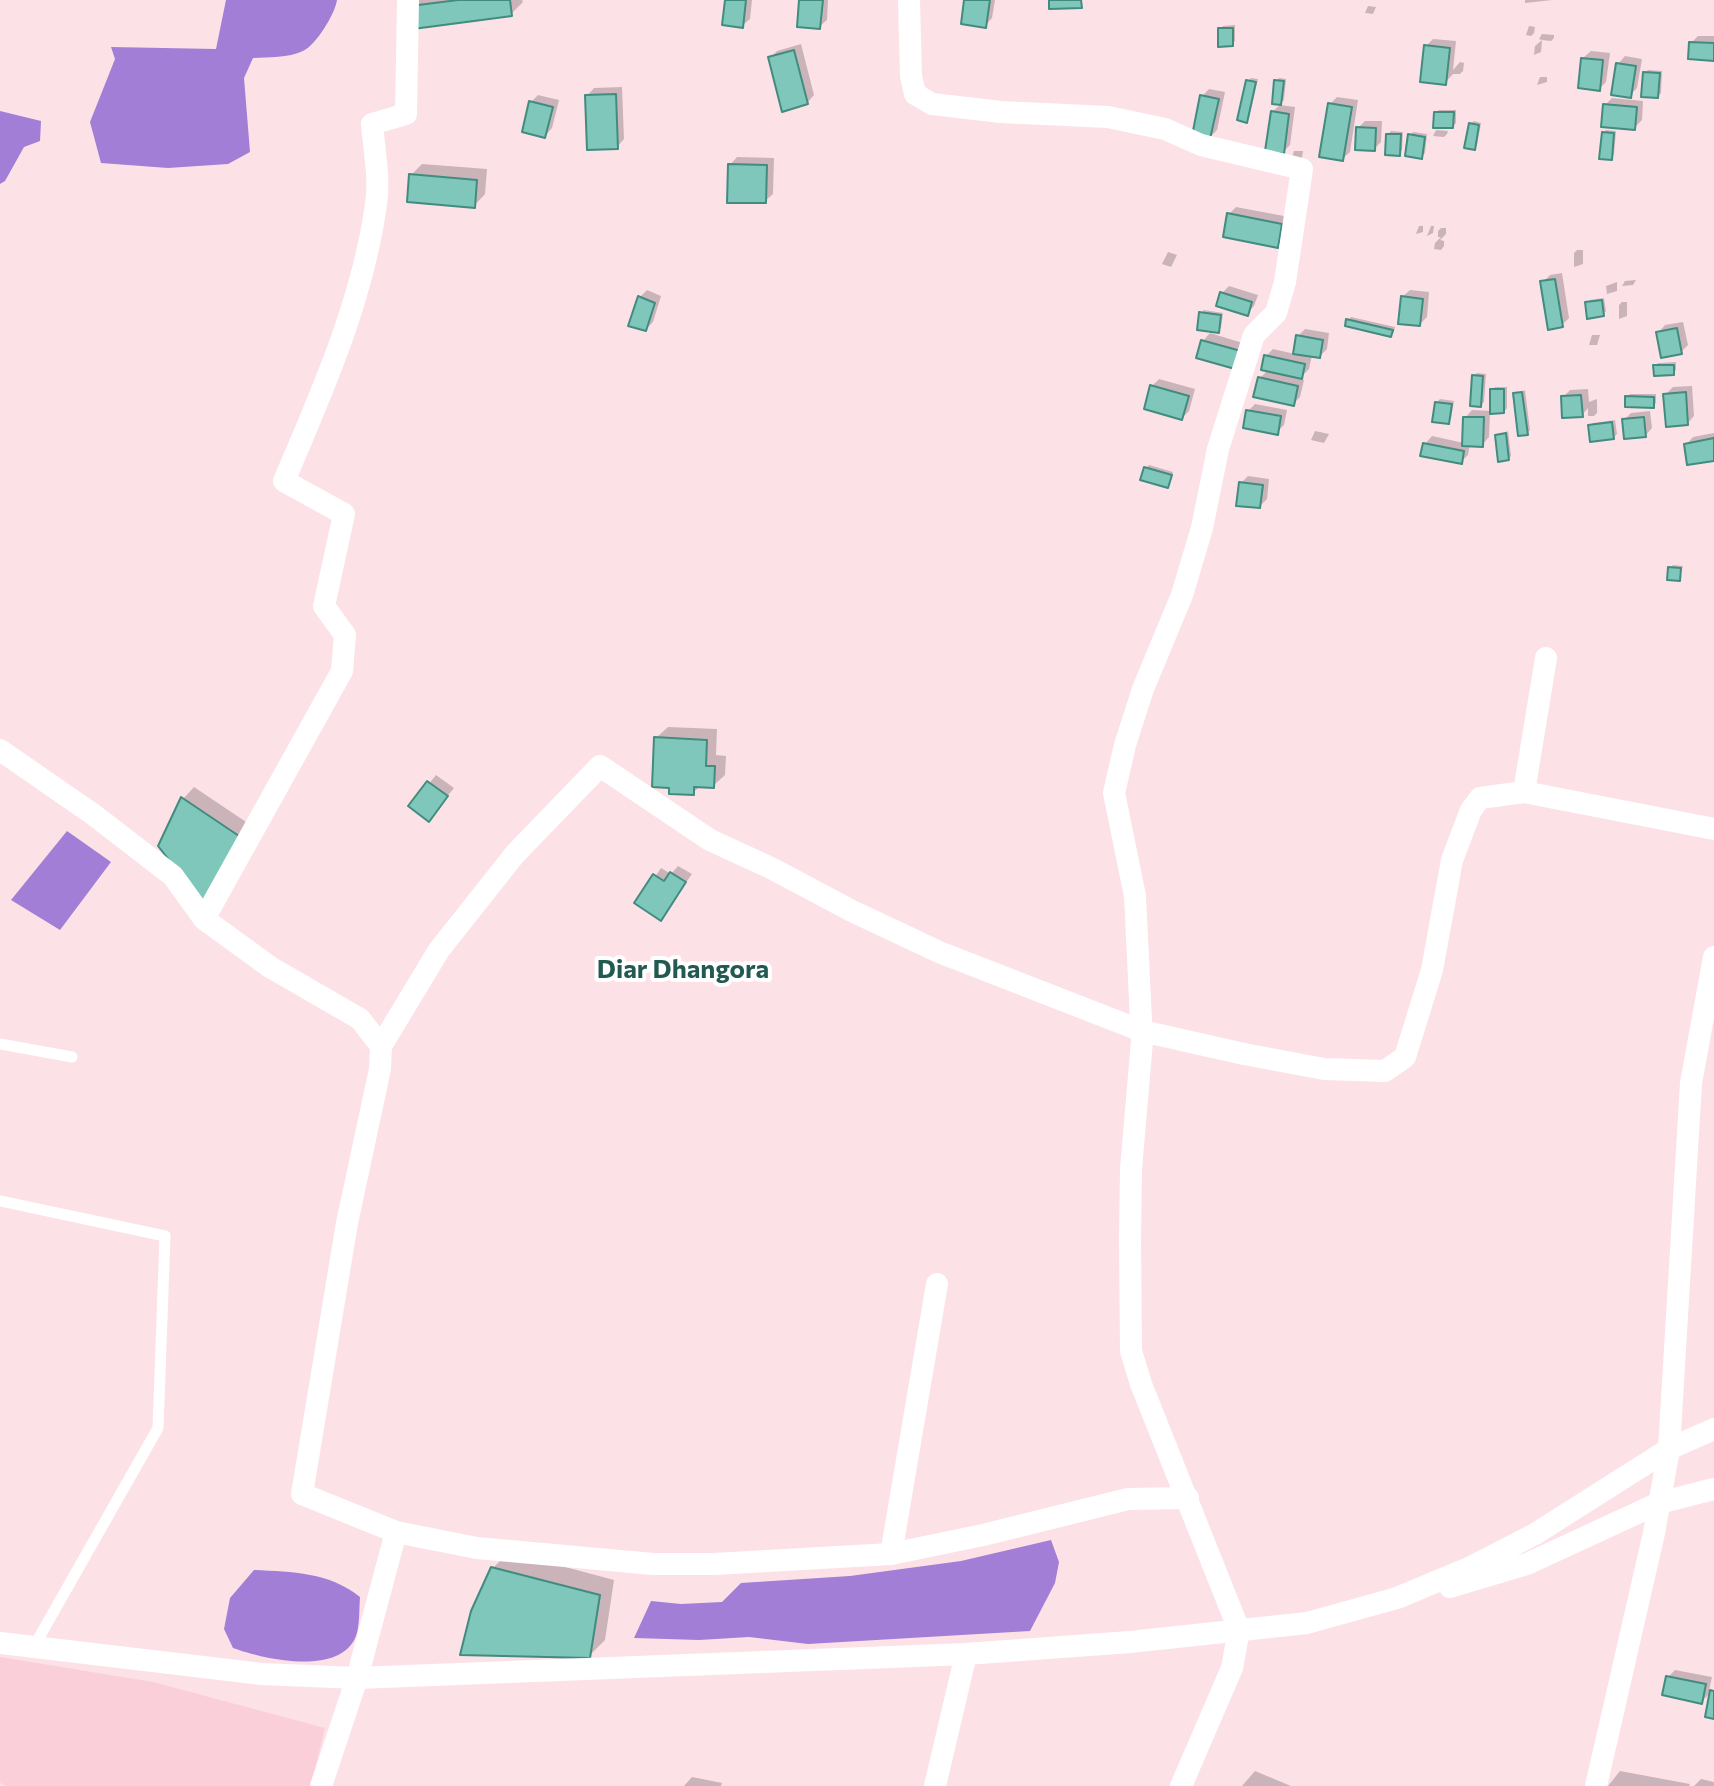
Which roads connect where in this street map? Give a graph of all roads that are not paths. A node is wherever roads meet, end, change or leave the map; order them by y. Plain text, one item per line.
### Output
1 (408, 0) edge
2 (909, 0) edge
3 (1546, 658) dead end
4 (0, 750) edge
5 (1524, 792) junction
6 (1714, 829) edge
7 (204, 919) junction
8 (1714, 957) edge
9 (1142, 1031) junction
10 (0, 1044) edge
11 (381, 1046) junction
12 (72, 1057) dead end
13 (0, 1201) edge
14 (937, 1284) dead end
15 (1714, 1429) edge
16 (1669, 1449) junction
17 (1714, 1489) edge
18 (1188, 1498) junction
19 (1659, 1503) junction
20 (396, 1532) junction
21 (891, 1554) junction
22 (1397, 1598) junction
23 (0, 1628) edge
24 (1239, 1630) junction
25 (37, 1641) junction
26 (0, 1643) edge
27 (65, 1652) junction
28 (966, 1654) junction
29 (357, 1678) junction
30 (321, 1786) edge
31 (935, 1786) edge
32 (1181, 1786) edge
33 (1596, 1786) edge

1 - 7 street
2 - 9 street
3 - 5 street
4 - 7 street
5 - 6 street
5 - 9 street
7 - 11 street
8 - 16 street
9 - 11 street
9 - 18 street
10 - 12 lane
11 - 20 street
13 - 25 lane
14 - 21 street
15 - 16 street
16 - 19 street
16 - 22 street
17 - 19 street
18 - 21 street
18 - 24 street
19 - 22 street
19 - 33 street
20 - 21 street
20 - 29 street
22 - 24 street
23 - 25 street
24 - 28 street
24 - 32 street
25 - 27 street
26 - 27 street
27 - 29 street
28 - 29 street
28 - 31 street
29 - 30 street

